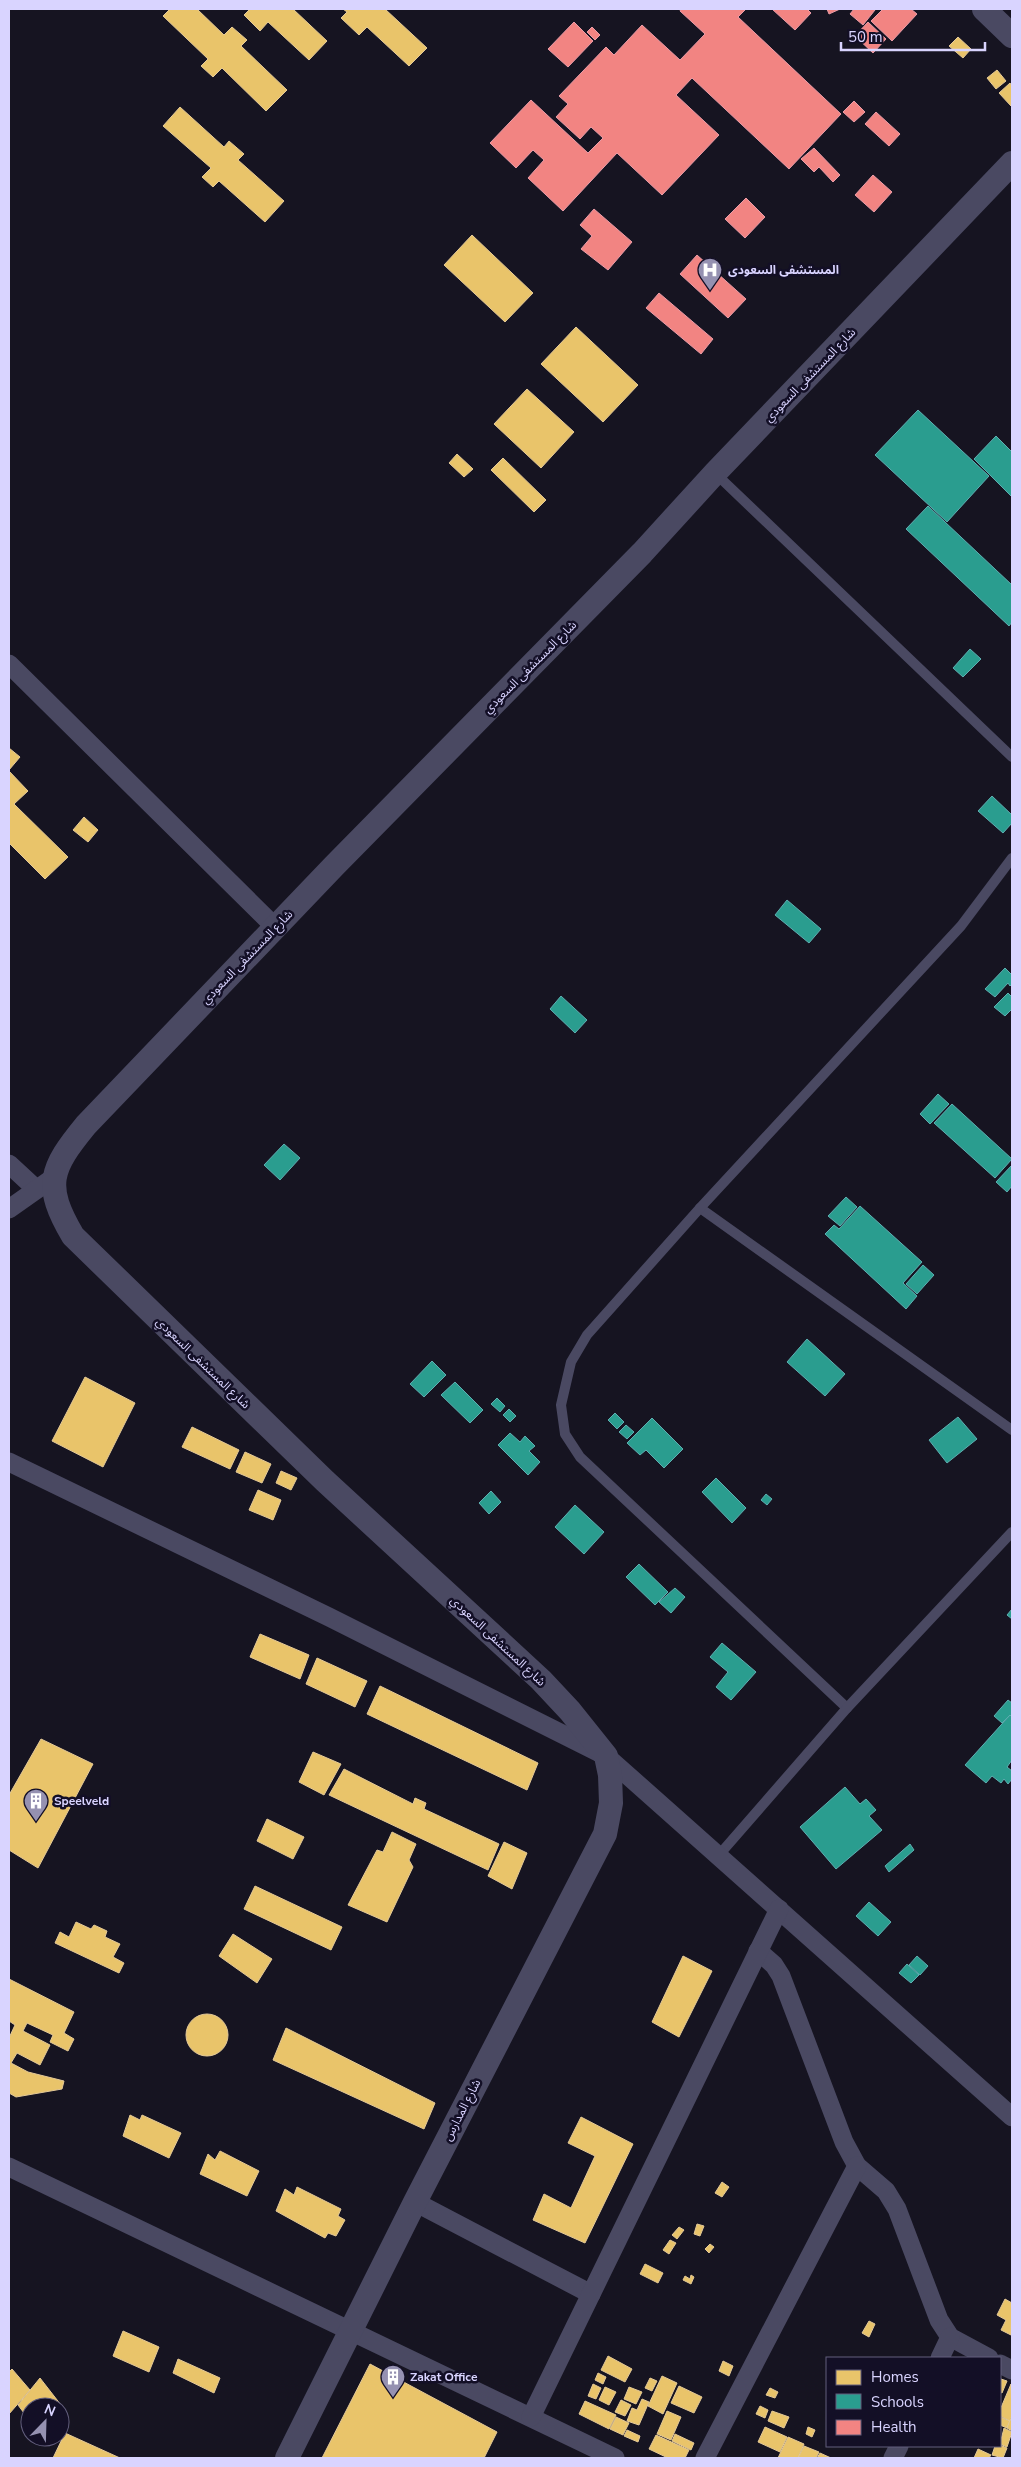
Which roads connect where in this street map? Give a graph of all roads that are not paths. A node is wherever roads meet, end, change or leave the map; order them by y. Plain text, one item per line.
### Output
1 (992, 11) edge
2 (1012, 36) edge
3 (1012, 163) edge
4 (715, 473) junction
5 (9, 664) edge
6 (1012, 757) edge
7 (1012, 858) edge
8 (275, 927) junction
9 (9, 1164) edge
10 (45, 1183) junction
11 (700, 1208) junction
12 (9, 1209) edge
13 (1012, 1430) edge
14 (9, 1462) edge
15 (1012, 1532) edge
16 (847, 1708) junction
17 (606, 1756) junction
18 (719, 1855) junction
19 (778, 1909) junction
20 (758, 1951) junction
21 (1012, 2117) edge
22 (857, 2166) junction
23 (9, 2167) edge
24 (414, 2202) junction
25 (591, 2294) junction
26 (351, 2330) junction
27 (950, 2337) junction
28 (940, 2357) edge
29 (987, 2357) edge
30 (531, 2417) junction
31 (287, 2458) edge
32 (615, 2458) edge
33 (706, 2458) edge

1 - 2 street
3 - 4 street, شارع المستشفى السعودي
4 - 6 lane
4 - 8 street, شارع المستشفى السعودي
5 - 8 street
7 - 11 lane
8 - 10 street, شارع المستشفى السعودي
9 - 10 street
10 - 12 street
10 - 17 street, شارع المستشفى السعودي
11 - 13 lane
11 - 16 lane
14 - 17 street
15 - 16 lane
16 - 18 lane
17 - 18 street
17 - 24 street, شارع المدارس
18 - 19 street
19 - 20 street
19 - 21 street
20 - 22 street
20 - 25 street
22 - 27 street
22 - 33 street
23 - 26 street
24 - 25 street
24 - 26 street, شارع المدارس
25 - 30 street
26 - 30 street
26 - 31 street, شارع المدارس
27 - 28 street
27 - 29 street
30 - 32 street

